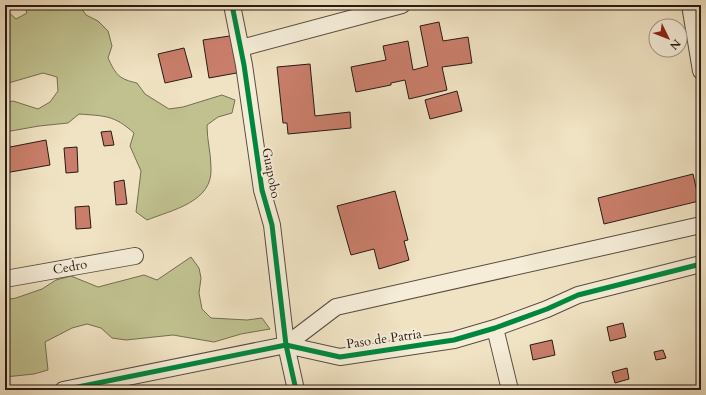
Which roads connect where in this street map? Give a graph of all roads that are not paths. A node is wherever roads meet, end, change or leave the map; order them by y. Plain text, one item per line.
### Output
1 (232, 5) edge
2 (402, 5) edge
3 (690, 5) edge
4 (241, 48) junction
5 (701, 71) edge
6 (701, 225) edge
7 (135, 256) dead end
8 (701, 264) edge
9 (5, 279) edge
10 (495, 328) junction
11 (286, 345) junction
12 (63, 390) edge
13 (296, 390) edge
14 (510, 390) edge

1 - 4 street, Guapobo
2 - 4 street
3 - 5 street
4 - 11 street, Guapobo
6 - 11 street, Paso de Patria
7 - 9 street, Cedro
8 - 10 street, Paso de Patria
10 - 11 street, Paso de Patria
10 - 14 street
11 - 12 street, Paso de Patria
11 - 13 street, Guapobo

